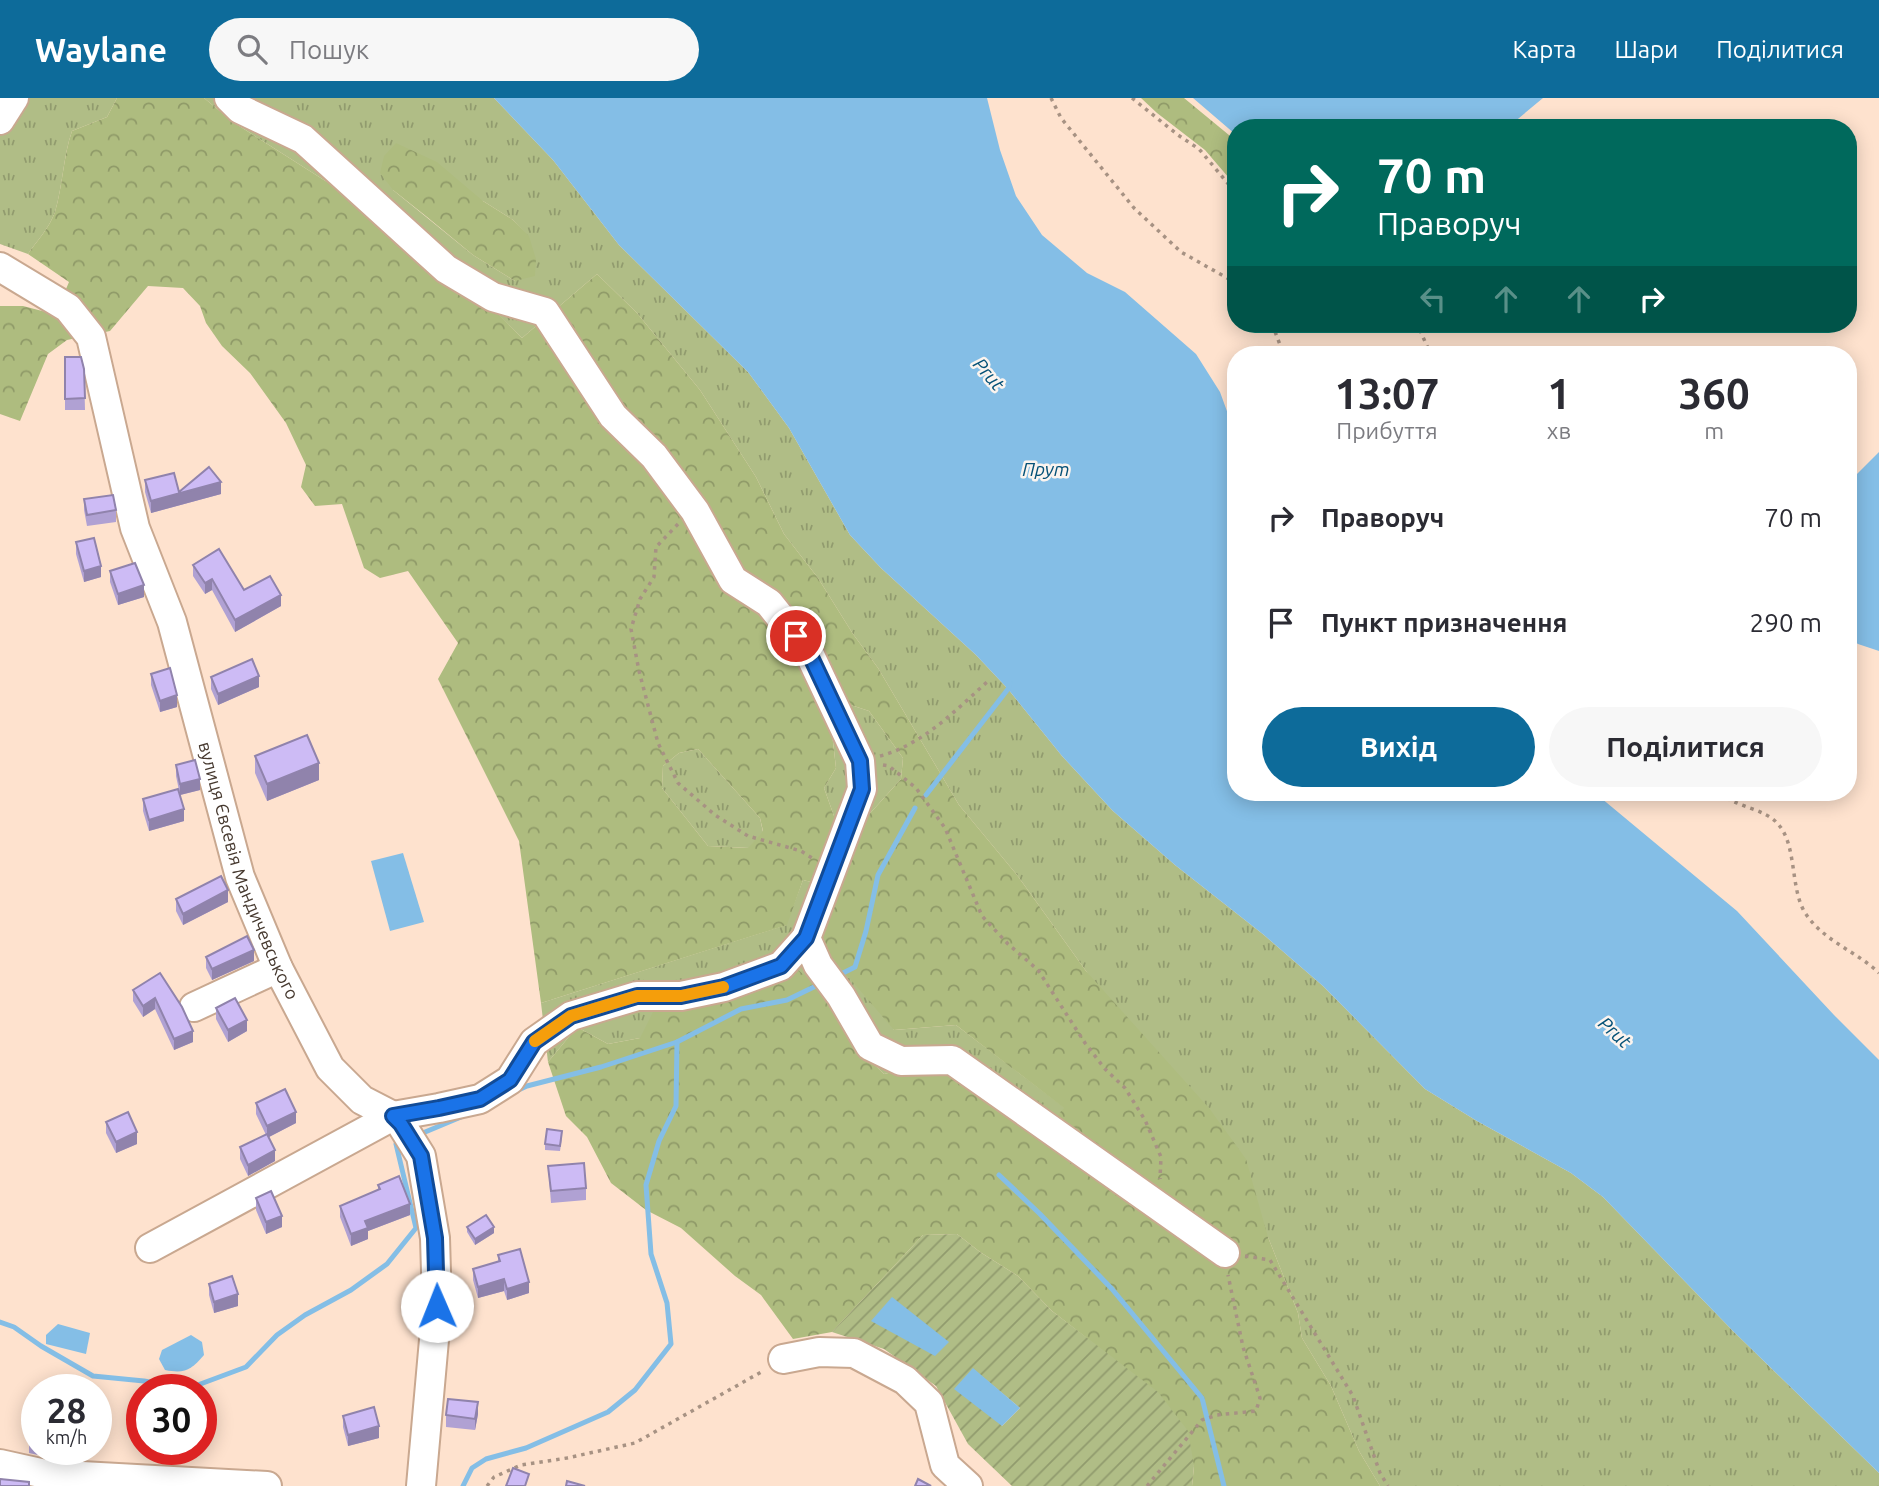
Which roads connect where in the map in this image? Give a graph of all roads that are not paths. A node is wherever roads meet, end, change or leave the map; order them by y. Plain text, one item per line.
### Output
1 (14, 98) edge
2 (229, 98) edge
3 (0, 120) edge
4 (0, 267) edge
5 (806, 938) junction
6 (278, 968) junction
7 (194, 1007) dead end
8 (397, 1120) junction
9 (150, 1248) dead end
10 (1225, 1253) road end
11 (783, 1359) road end
12 (0, 1464) edge
13 (44, 1480) edge
14 (267, 1486) edge
15 (422, 1486) edge
16 (968, 1486) edge

1 - 3 street
2 - 5 street
4 - 6 street, вулиця Євсевія Мандичевського
5 - 8 street
5 - 10 street
6 - 7 street
6 - 8 street, вулиця Євсевія Мандичевського
8 - 9 street
8 - 15 street
11 - 16 street
12 - 13 street
13 - 14 street

